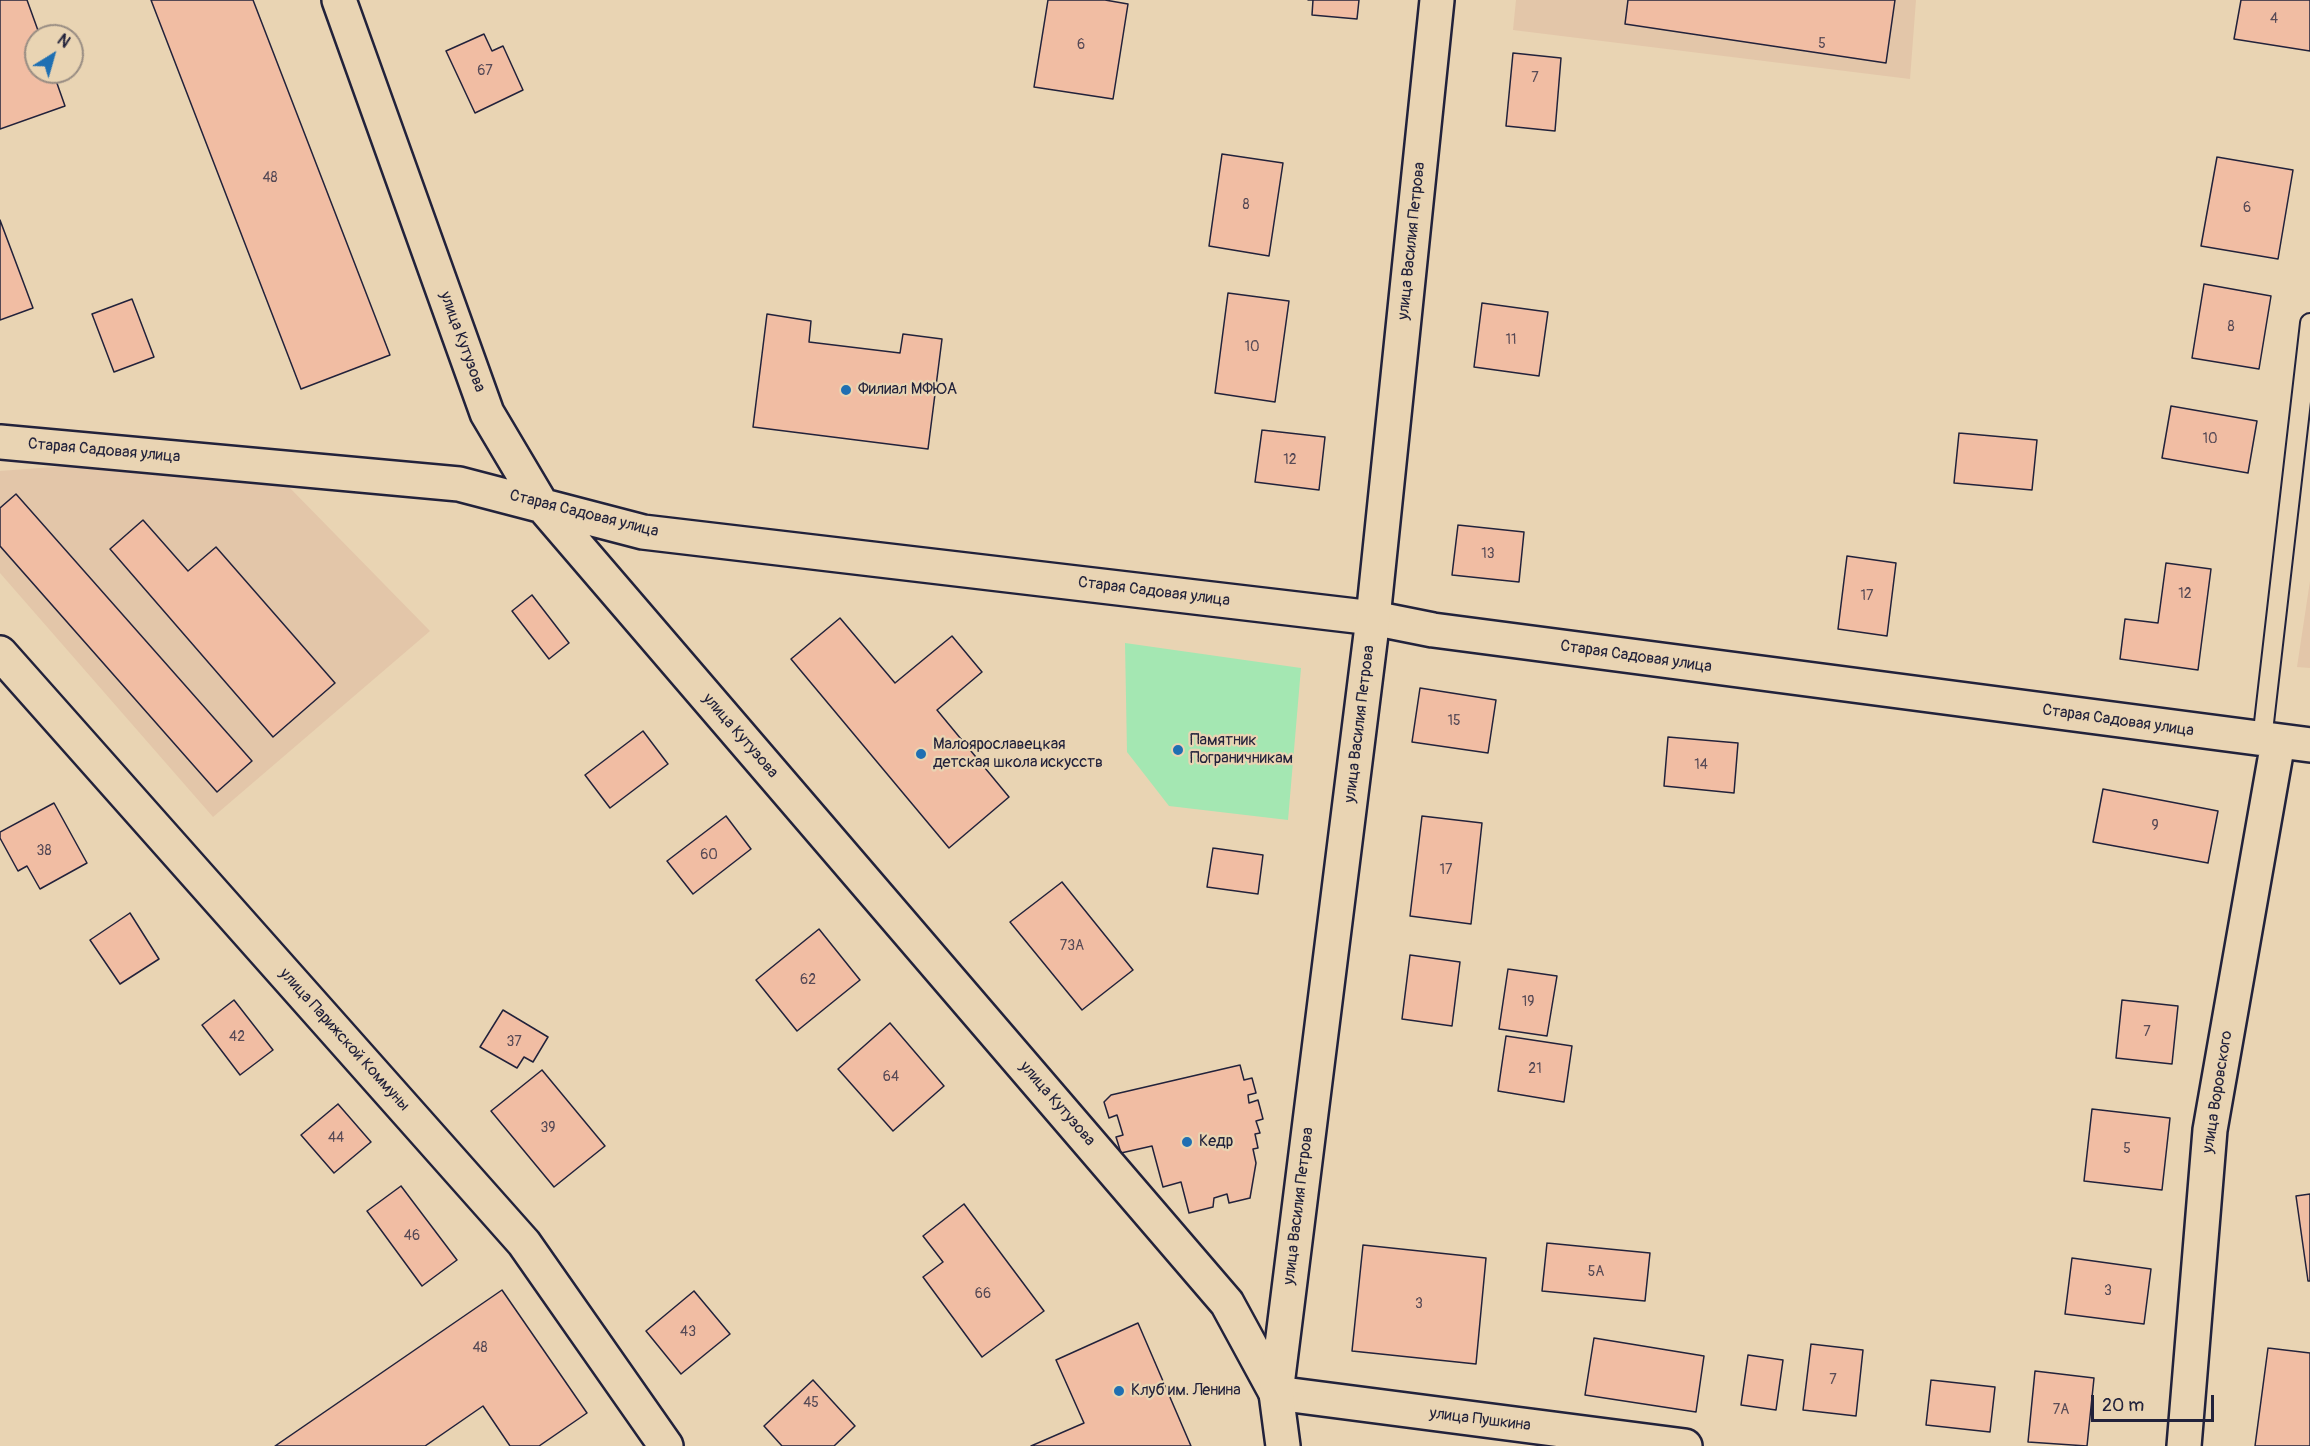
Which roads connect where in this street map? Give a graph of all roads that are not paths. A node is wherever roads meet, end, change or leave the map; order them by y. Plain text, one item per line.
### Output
1 (339, 0) edge
2 (1437, 0) edge
3 (2310, 323) edge
4 (0, 442) edge
5 (541, 504) junction
6 (1373, 618) junction
7 (0, 653) edge
8 (2283, 742) edge
9 (1276, 1393) junction
10 (666, 1446) edge
11 (1283, 1446) edge
12 (1685, 1446) edge
13 (2184, 1446) edge

1 - 5 street, улица Кутузова
2 - 6 street, улица Василия Петрова
3 - 8 lane
4 - 5 street, Старая Садовая улица
5 - 6 street, Старая Садовая улица
5 - 9 street, улица Кутузова
6 - 8 street, Старая Садовая улица
6 - 9 street, улица Василия Петрова
7 - 10 street, улица Парижской Коммуны
8 - 13 street, улица Воровского
9 - 11 street, улица Василия Петрова
9 - 12 street, улица Пушкина

